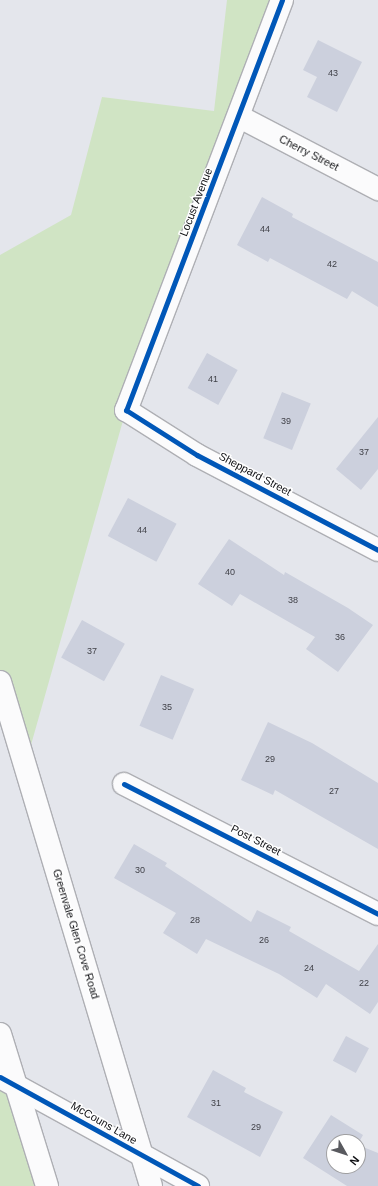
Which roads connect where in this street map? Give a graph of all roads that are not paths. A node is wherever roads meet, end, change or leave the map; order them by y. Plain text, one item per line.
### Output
1 (282, 0) edge
2 (240, 117) junction
3 (378, 189) edge
4 (126, 410) joint
5 (378, 550) edge
6 (0, 682) edge
7 (124, 784) dead end
8 (378, 914) edge
9 (0, 1034) edge
10 (7, 1080) edge
11 (143, 1157) junction
12 (47, 1186) edge
13 (150, 1186) edge
14 (198, 1186) edge

1 - 2 street, Locust Avenue
2 - 3 street, Cherry Street
2 - 4 street, Locust Avenue
4 - 5 street, Sheppard Street
6 - 11 street, Greenvale Glen Cove Road
7 - 8 street, Post Street
9 - 10 street
10 - 11 street, McCouns Lane
10 - 12 street
11 - 13 street, Greenvale Glen Cove Road
11 - 14 street, McCouns Lane

